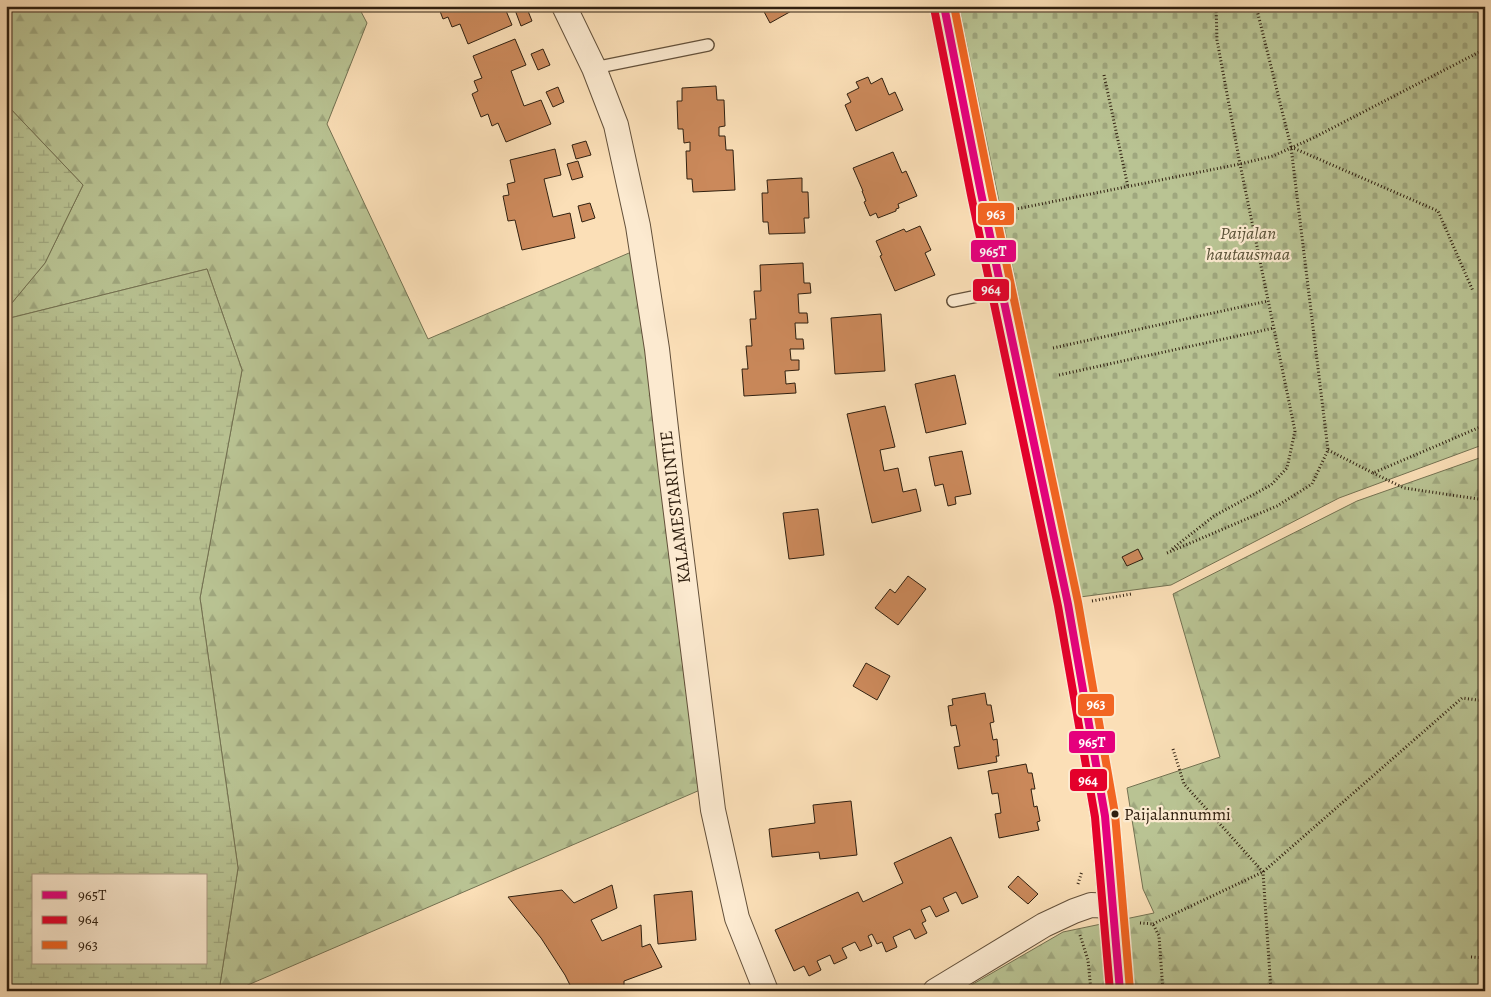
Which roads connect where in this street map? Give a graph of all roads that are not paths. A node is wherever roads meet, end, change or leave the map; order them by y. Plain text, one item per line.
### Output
1 (944, 6) edge
2 (569, 16) edge
3 (708, 45) dead end
4 (594, 68) junction
5 (1002, 291) junction
6 (954, 301) dead end
7 (1113, 916) junction
8 (766, 991) edge
9 (935, 991) edge
10 (1120, 991) edge

1 - 5 street
2 - 4 street, KALAMESTARINTIE
3 - 4 lane
4 - 8 street, KALAMESTARINTIE
5 - 6 lane
5 - 7 street
7 - 9 street
7 - 10 street

